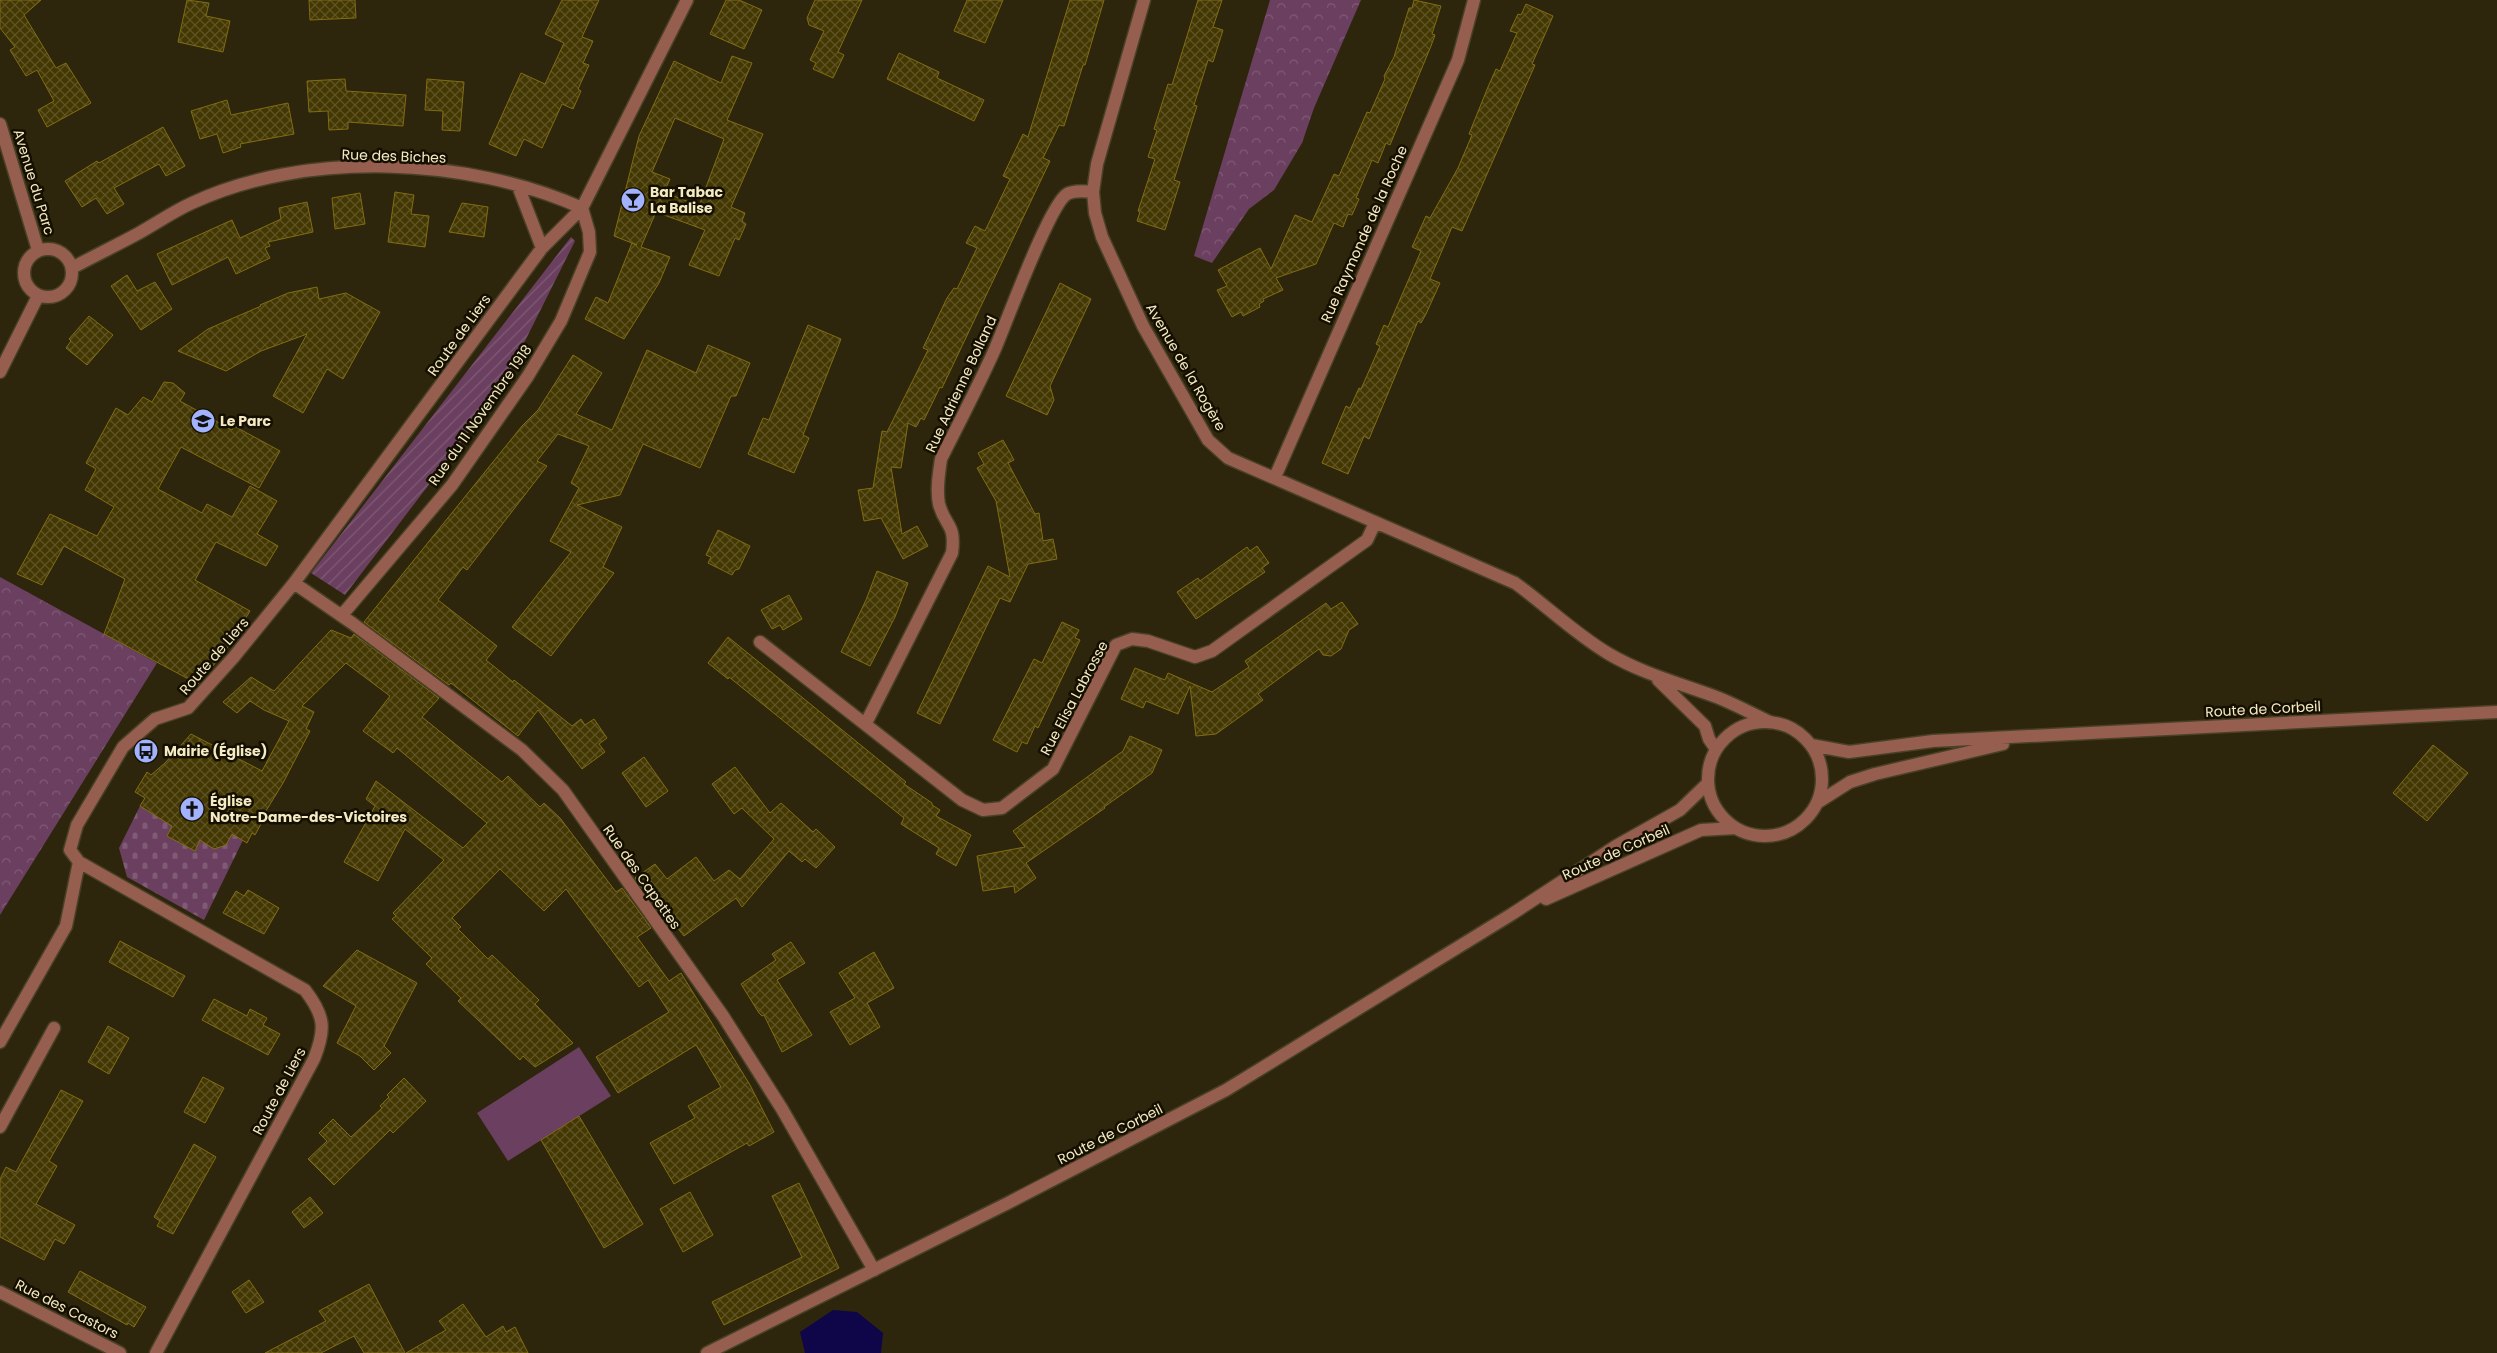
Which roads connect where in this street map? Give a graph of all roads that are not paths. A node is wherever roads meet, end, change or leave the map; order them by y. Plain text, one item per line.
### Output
1 (687, 0) edge
2 (1144, 0) edge
3 (1474, 0) edge
4 (0, 124) edge
5 (518, 186) junction
6 (1093, 192) junction
7 (582, 208) junction
8 (542, 248) junction
9 (38, 250) junction
10 (72, 268) junction
11 (38, 296) junction
12 (0, 372) edge
13 (1275, 478) junction
14 (1375, 523) junction
15 (294, 584) junction
16 (342, 615) junction
17 (760, 642) dead end
18 (1653, 675) junction
19 (2497, 712) edge
20 (1770, 722) junction
21 (866, 723) junction
22 (2031, 737) junction
23 (1811, 745) junction
24 (1716, 749) junction
25 (1708, 783) junction
26 (1817, 803) junction
27 (1736, 828) junction
28 (79, 862) junction
29 (1512, 914) junction
30 (54, 1028) dead end
31 (0, 1042) edge
32 (0, 1127) edge
33 (874, 1270) junction
34 (0, 1292) edge
35 (120, 1353) edge
36 (156, 1353) edge
37 (707, 1353) edge

1 - 7 street, Route de Liers
2 - 6 street, Avenue de la Rogère
3 - 13 street, Rue Raymonde de la Roche
4 - 9 street, Avenue du Parc
5 - 7 street, Rue des Biches
5 - 8 street
5 - 10 street, Rue des Biches
6 - 13 street, Avenue de la Rogère
6 - 21 street, Rue Adrienne Bolland
7 - 8 street, Route de Liers
7 - 16 street, Rue du 11 Novembre 1918
8 - 15 street, Route de Liers
9 - 10 street
9 - 11 street
10 - 11 street
11 - 12 street
13 - 14 street, Avenue de la Rogère
14 - 18 street, Avenue de la Rogère
14 - 21 street, Rue Elisa Labrosse
15 - 16 street, Rue des Capettes
15 - 28 street, Route de Liers
16 - 33 street, Rue des Capettes
17 - 21 street, Rue Elisa Labrosse
18 - 20 street, Avenue de la Rogère
18 - 24 street, Avenue de la Rogère
19 - 22 street, Route de Corbeil
20 - 23 street
20 - 24 street
22 - 23 street, Route de Corbeil
22 - 26 street, Route de Corbeil
23 - 26 street
24 - 25 street
25 - 27 street
25 - 29 street, Route de Corbeil
26 - 27 street
27 - 29 street, Route de Corbeil
28 - 31 street
28 - 36 street, Route de Liers
29 - 33 street, Route de Corbeil
30 - 32 street
33 - 37 street, Route de Corbeil
34 - 35 street, Rue des Castors

